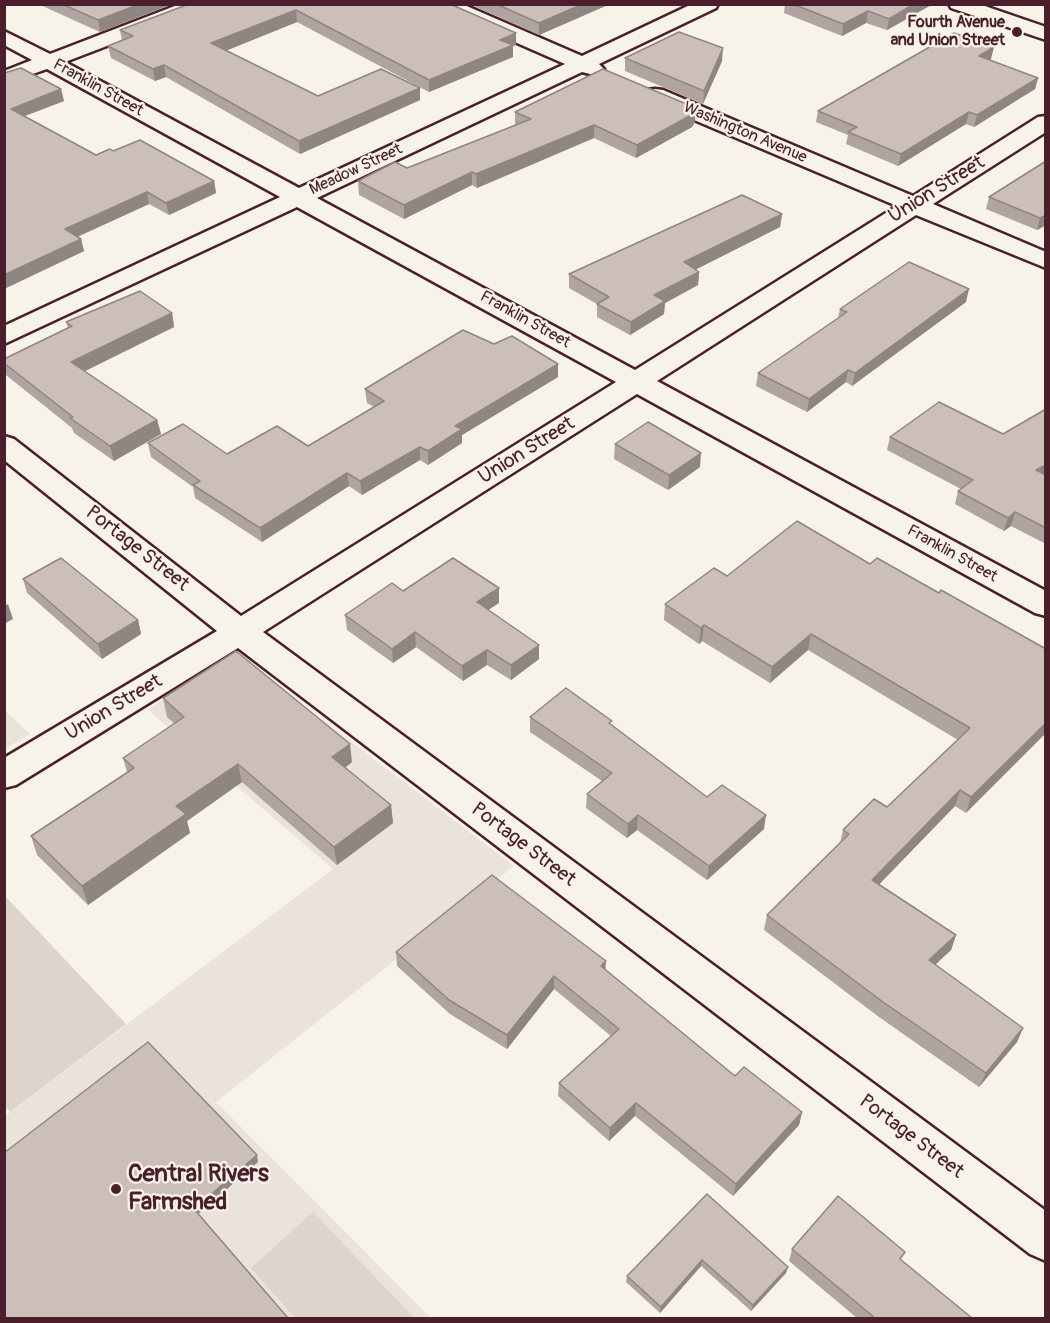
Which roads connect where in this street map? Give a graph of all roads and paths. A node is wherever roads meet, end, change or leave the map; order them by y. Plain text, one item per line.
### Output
1 (199, 4) edge
2 (444, 4) edge
3 (709, 4) edge
4 (958, 4) edge
5 (1046, 34) edge
6 (4, 37) edge
7 (50, 61) junction
8 (582, 64) junction
9 (608, 75) edge
10 (4, 78) edge
11 (641, 89) edge
12 (1046, 122) edge
13 (299, 197) junction
14 (914, 205) junction
15 (1046, 261) edge
16 (4, 336) edge
17 (637, 382) junction
18 (4, 445) edge
19 (1046, 605) edge
20 (240, 632) junction
21 (4, 775) edge
22 (1046, 1239) edge

1 - 7 street
2 - 8 street
3 - 8 street, Meadow Street
4 - 5 street
6 - 7 street, Franklin Street
7 - 10 street
7 - 13 street, Franklin Street
8 - 9 street
8 - 13 street, Meadow Street
11 - 14 street, Washington Avenue
12 - 14 street, Union Street
13 - 16 street, Meadow Street
13 - 17 street, Franklin Street
14 - 15 street, Washington Avenue
14 - 17 street, Union Street
17 - 19 street, Franklin Street
17 - 20 street, Union Street
18 - 20 street, Portage Street
20 - 21 street, Union Street
20 - 22 street, Portage Street

